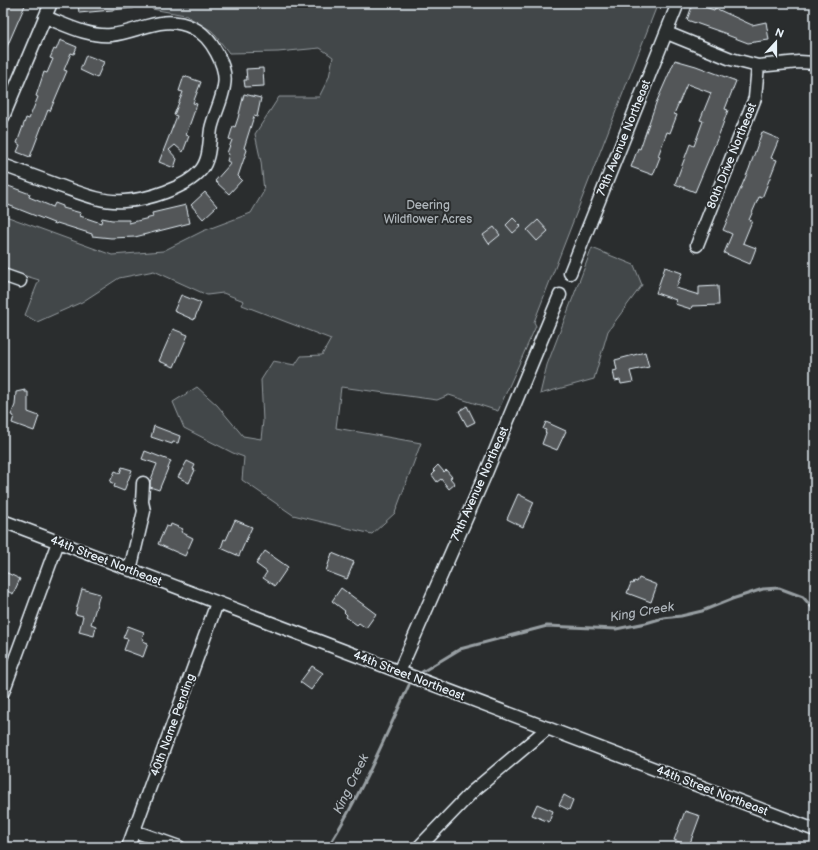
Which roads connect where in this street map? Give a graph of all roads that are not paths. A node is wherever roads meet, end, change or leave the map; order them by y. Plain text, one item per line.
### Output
1 (51, 3) edge
2 (678, 3) edge
3 (45, 17) junction
4 (666, 33) junction
5 (815, 63) edge
6 (758, 66) junction
7 (3, 117) edge
8 (3, 166) edge
9 (697, 245) dead end
10 (570, 273) dead end
11 (3, 275) edge
12 (20, 282) dead end
13 (560, 295) dead end
14 (143, 483) dead end
15 (3, 521) edge
16 (58, 542) junction
17 (130, 570) junction
18 (217, 603) junction
19 (398, 672) junction
20 (3, 692) edge
21 (548, 728) junction
22 (815, 830) edge
23 (134, 831) junction
24 (128, 847) edge
25 (179, 847) edge
26 (419, 847) edge

1 - 3 street
2 - 4 street, 79th Avenue Northeast
3 - 7 street
3 - 8 street
4 - 6 street
4 - 10 street, 79th Avenue Northeast
5 - 6 street
6 - 9 street, 80th Drive Northeast
11 - 12 street
13 - 19 street, 79th Avenue Northeast
14 - 17 street
15 - 16 street, 44th Street Northeast
16 - 17 street, 44th Street Northeast
16 - 20 street
17 - 18 street, 44th Street Northeast
18 - 19 street, 44th Street Northeast
18 - 23 street, 40th Name Pending
19 - 21 street, 44th Street Northeast
21 - 22 street, 44th Street Northeast
21 - 26 street
23 - 24 street, 40th Name Pending
23 - 25 street

